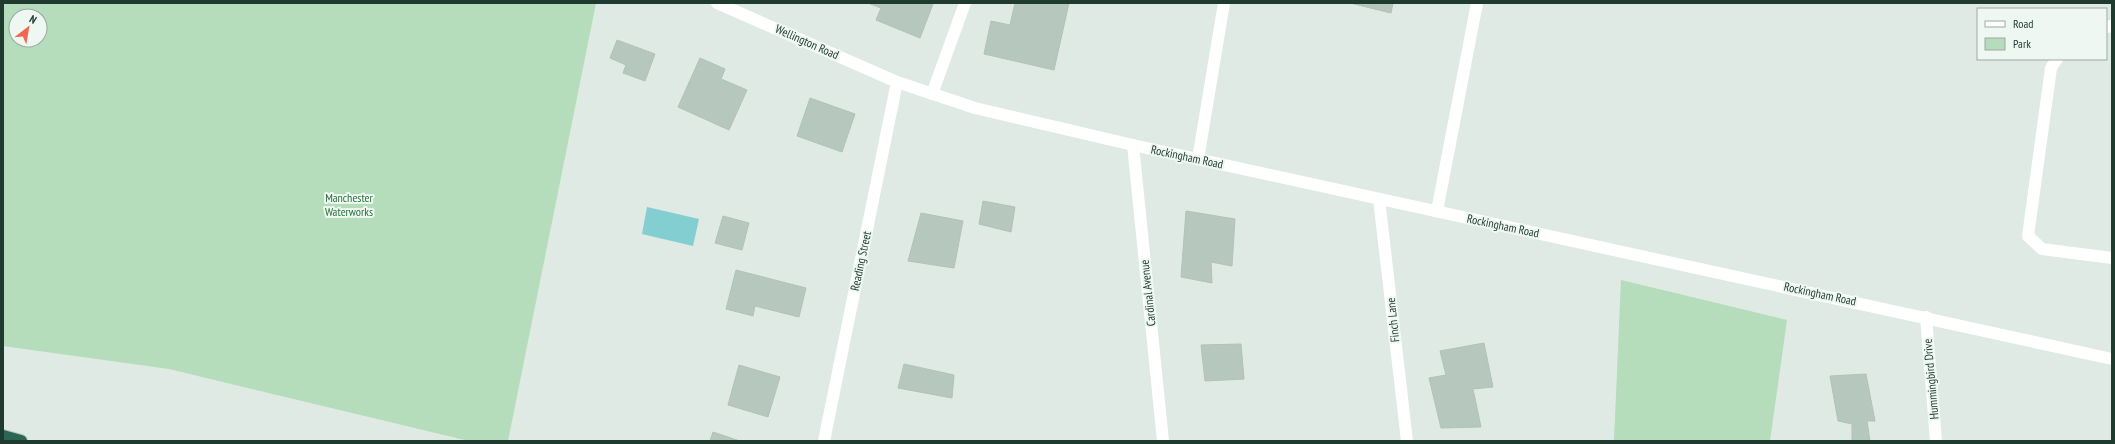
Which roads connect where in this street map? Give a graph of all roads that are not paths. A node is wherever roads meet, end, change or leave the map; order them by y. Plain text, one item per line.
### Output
1 (717, 3) edge
2 (966, 3) edge
3 (1224, 3) edge
4 (1477, 3) edge
5 (2056, 60) edge
6 (897, 82) junction
7 (932, 94) junction
8 (1133, 145) junction
9 (1198, 159) junction
10 (1379, 199) junction
11 (1437, 212) junction
12 (2112, 258) edge
13 (1926, 317) junction
14 (2112, 359) edge
15 (3, 436) edge
16 (21, 441) edge
17 (824, 441) edge
18 (1163, 441) edge
19 (1407, 441) edge
20 (1936, 441) edge

1 - 6 street, Wellington Road
2 - 7 street
3 - 9 street
4 - 11 street
5 - 12 street
6 - 7 street, Rockingham Road
6 - 17 street, Reading Street
7 - 8 street, Rockingham Road
8 - 9 street, Rockingham Road
8 - 18 street, Cardinal Avenue
9 - 10 street, Rockingham Road
10 - 11 street, Rockingham Road
10 - 19 street, Finch Lane
11 - 13 street, Rockingham Road
13 - 14 street, Rockingham Road
13 - 20 street, Hummingbird Drive
15 - 16 highway

